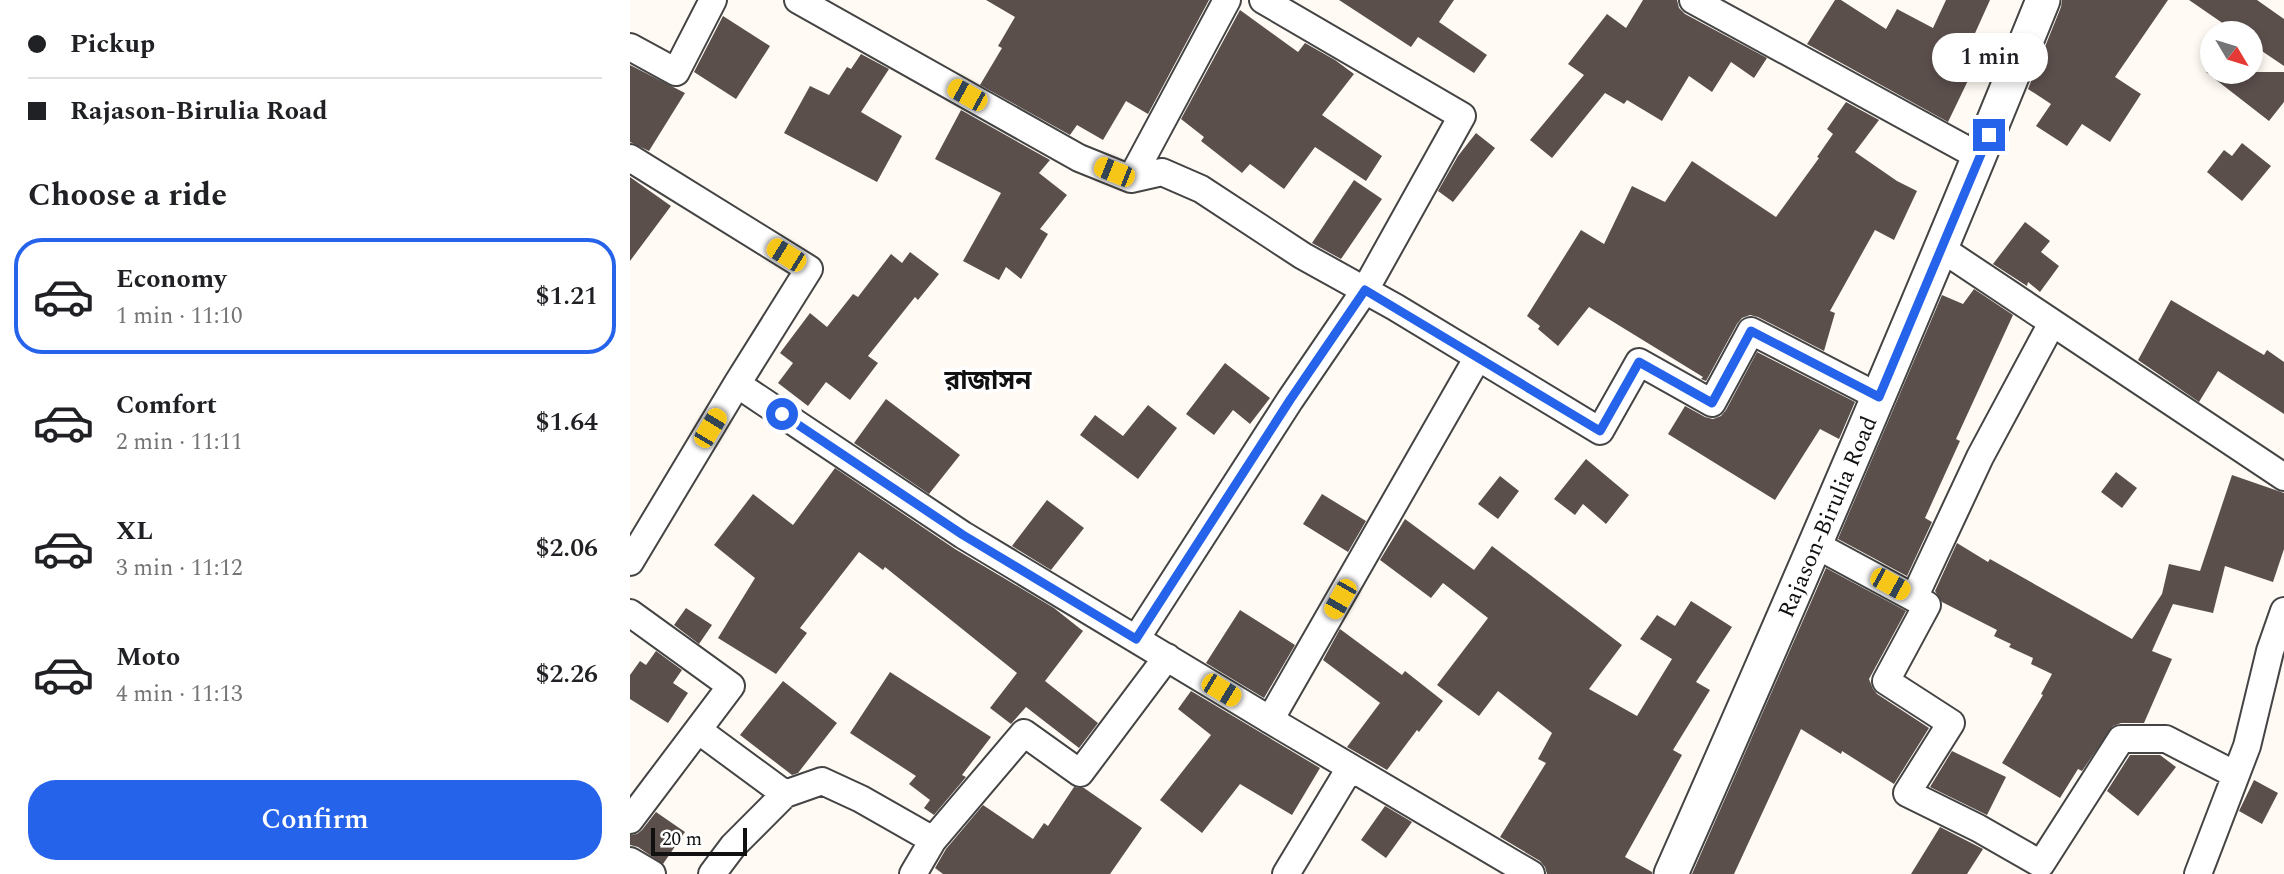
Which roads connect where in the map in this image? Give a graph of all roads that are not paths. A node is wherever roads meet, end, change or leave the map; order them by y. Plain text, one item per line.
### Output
1 (713, 0) edge
2 (798, 0) edge
3 (1227, 0) edge
4 (1263, 0) edge
5 (1693, 0) edge
6 (2043, 0) edge
7 (630, 47) edge
8 (1979, 157) junction
9 (630, 158) edge
10 (1131, 179) junction
11 (1942, 249) junction
12 (1365, 290) junction
13 (2052, 323) junction
14 (1478, 357) junction
15 (737, 384) junction
16 (1879, 397) junction
17 (2284, 477) edge
18 (1816, 545) junction
19 (630, 562) edge
20 (1914, 598) junction
21 (2284, 611) edge
22 (630, 613) edge
23 (1136, 639) junction
24 (1167, 657) junction
25 (1270, 720) junction
26 (698, 730) junction
27 (1350, 768) junction
28 (2236, 775) junction
29 (785, 794) junction
30 (630, 820) edge
31 (933, 840) junction
32 (630, 861) edge
33 (2050, 869) edge
34 (652, 874) edge
35 (712, 874) edge
36 (913, 874) edge
37 (1286, 874) edge
38 (1531, 874) edge
39 (1671, 874) edge
40 (2198, 874) edge

1 - 7 street
2 - 10 street
3 - 10 street
4 - 12 street
5 - 8 street
6 - 8 street, Rajason-Birulia Road
8 - 11 street, Rajason-Birulia Road
9 - 15 street
10 - 12 street
11 - 13 street
11 - 16 street, Rajason-Birulia Road
12 - 14 street
12 - 23 street
13 - 17 street
13 - 20 street
14 - 16 street
14 - 25 street
15 - 19 street
15 - 23 street
16 - 18 street, Rajason-Birulia Road
18 - 20 street
18 - 39 street, Rajason-Birulia Road
20 - 33 street
21 - 28 street
22 - 26 street
23 - 24 street
24 - 25 street
24 - 31 street
25 - 27 street
26 - 29 street
26 - 30 street
27 - 37 street
27 - 38 street
28 - 33 street
28 - 40 street
29 - 31 street
29 - 35 street
31 - 36 street
32 - 34 street

